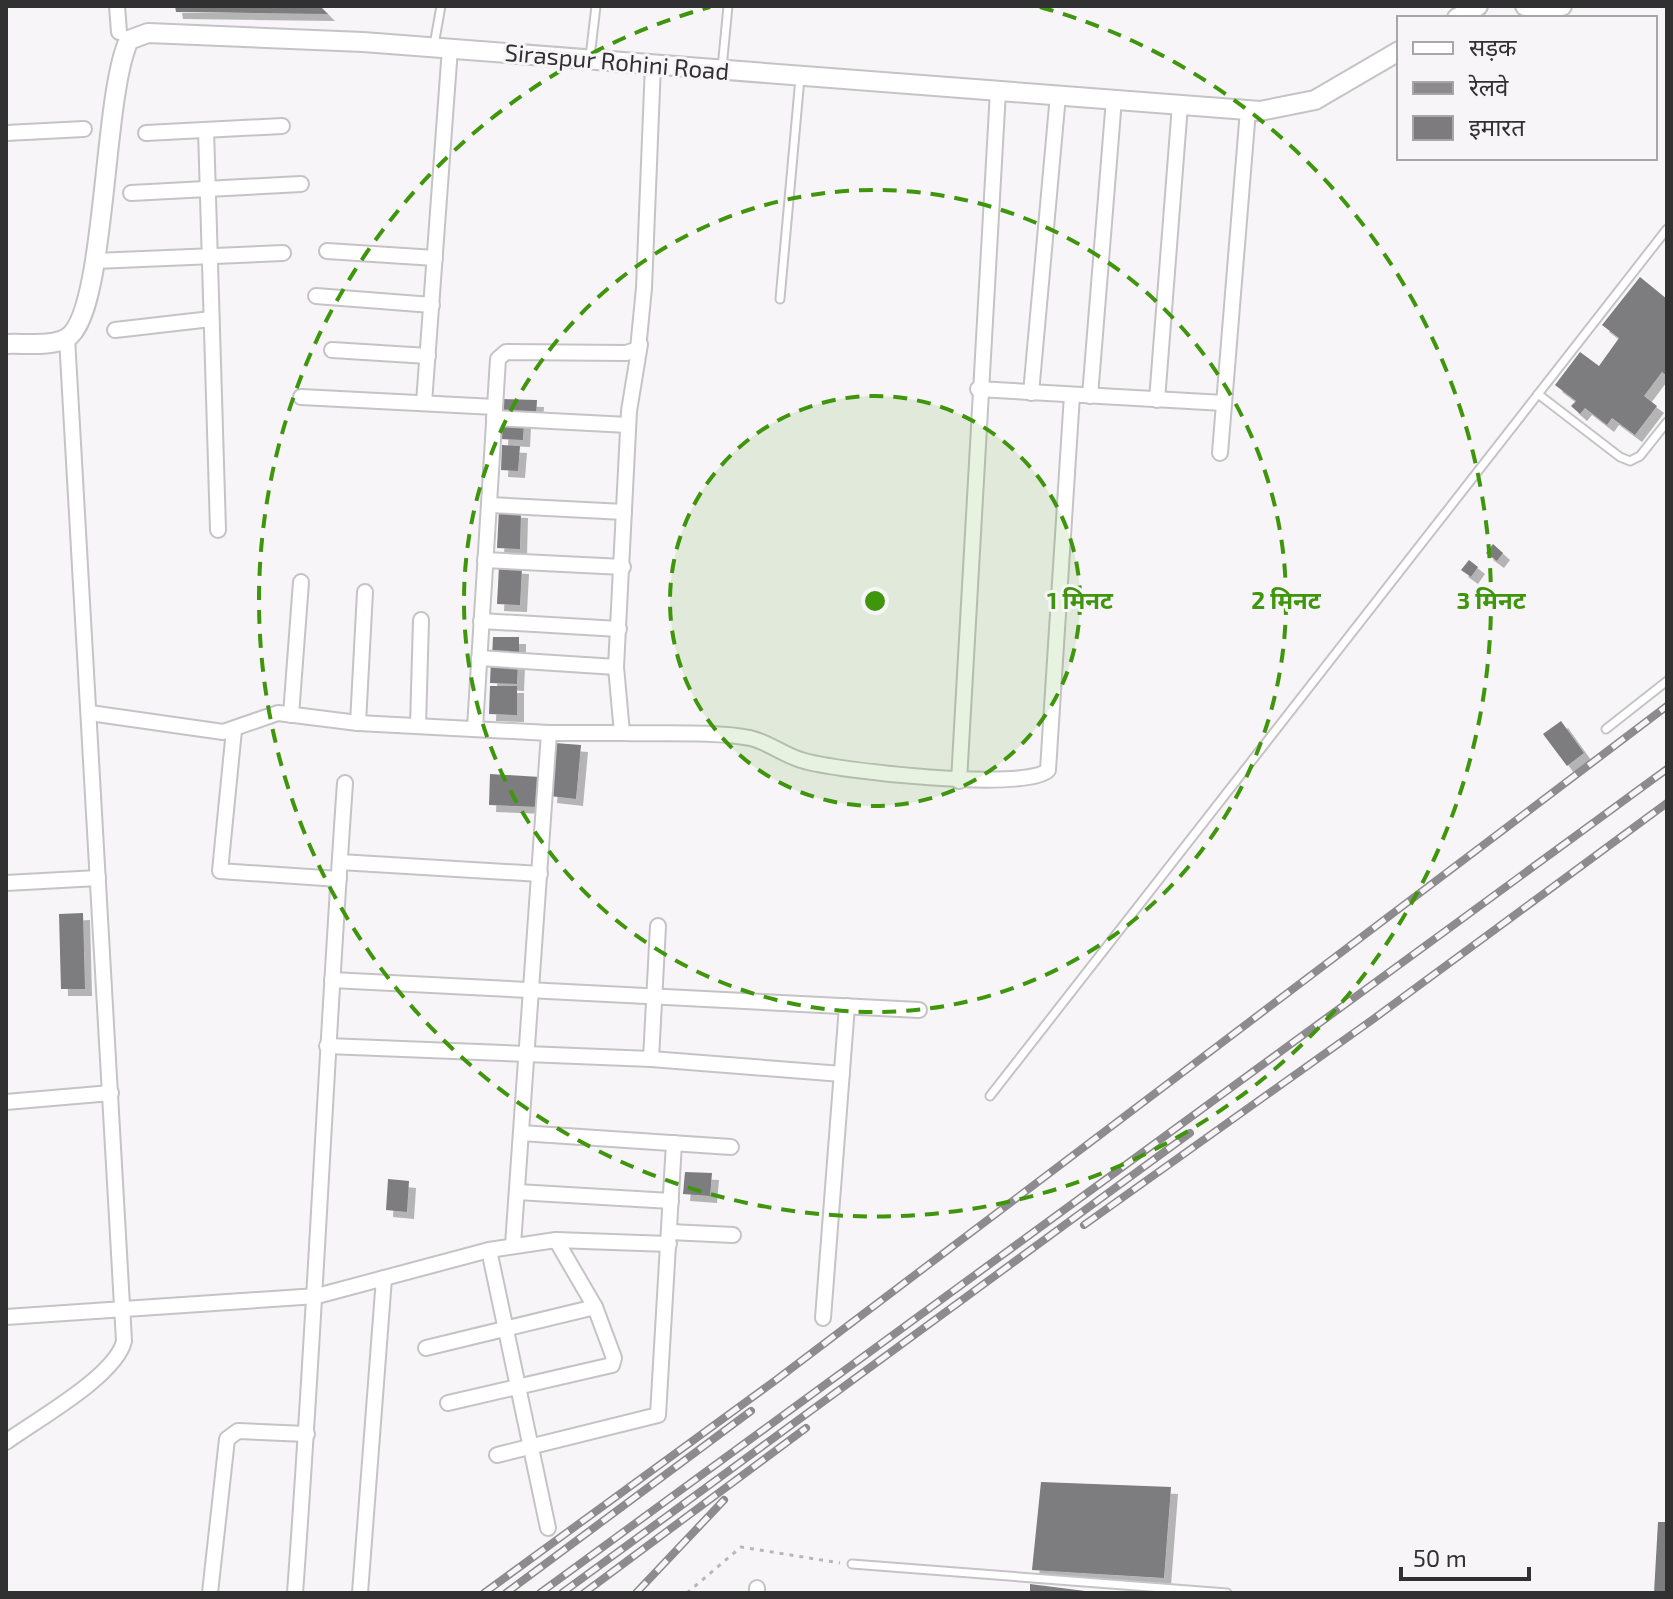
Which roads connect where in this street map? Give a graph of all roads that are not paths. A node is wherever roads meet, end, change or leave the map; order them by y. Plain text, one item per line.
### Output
1 (117, 6) edge
2 (441, 6) edge
3 (596, 6) edge
4 (728, 6) edge
5 (1478, 6) edge
6 (1525, 6) edge
7 (1562, 6) edge
8 (1460, 16) edge
9 (119, 32) dead end
10 (442, 47) junction
11 (1397, 52) edge
12 (590, 59) junction
13 (653, 64) junction
14 (722, 70) junction
15 (800, 76) junction
16 (998, 91) junction
17 (1058, 95) junction
18 (1114, 99) junction
19 (1180, 105) junction
20 (1248, 110) junction
21 (282, 126) dead end
22 (84, 129) dead end
23 (206, 130) junction
24 (6, 133) edge
25 (146, 133) dead end
26 (301, 184) dead end
27 (208, 190) junction
28 (131, 193) dead end
29 (1667, 229) edge
30 (327, 251) dead end
31 (283, 253) dead end
32 (210, 256) junction
33 (435, 258) junction
34 (95, 261) junction
35 (316, 296) dead end
36 (780, 299) dead end
37 (432, 305) junction
38 (211, 319) junction
39 (115, 330) dead end
40 (67, 338) junction
41 (6, 344) edge
42 (640, 344) junction
43 (332, 350) dead end
44 (428, 356) junction
45 (978, 389) junction
46 (1031, 393) junction
47 (1538, 394) junction
48 (1072, 395) junction
49 (1090, 396) junction
50 (301, 397) dead end
51 (1157, 400) junction
52 (424, 403) junction
53 (1224, 403) junction
54 (495, 413) junction
55 (1667, 422) edge
56 (628, 425) junction
57 (1220, 453) dead end
58 (489, 505) junction
59 (624, 512) junction
60 (218, 530) dead end
61 (485, 560) junction
62 (623, 567) junction
63 (301, 582) dead end
64 (365, 592) dead end
65 (421, 620) dead end
66 (481, 621) junction
67 (619, 629) junction
68 (479, 658) junction
69 (616, 667) junction
70 (1667, 681) edge
71 (90, 713) junction
72 (291, 715) junction
73 (358, 723) junction
74 (418, 726) junction
75 (475, 728) junction
76 (1606, 729) dead end
77 (234, 730) junction
78 (549, 733) junction
79 (622, 733) junction
80 (959, 781) junction
81 (345, 783) dead end
82 (340, 862) junction
83 (540, 874) junction
84 (98, 878) junction
85 (339, 879) junction
86 (6, 883) edge
87 (658, 926) dead end
88 (332, 980) junction
89 (532, 990) junction
90 (655, 995) junction
91 (847, 1006) junction
92 (919, 1010) dead end
93 (327, 1046) junction
94 (527, 1053) junction
95 (651, 1059) junction
96 (842, 1074) junction
97 (111, 1093) junction
98 (990, 1096) dead end
99 (6, 1102) edge
100 (521, 1133) junction
101 (674, 1143) junction
102 (731, 1147) dead end
103 (517, 1192) junction
104 (671, 1201) junction
105 (733, 1235) dead end
106 (670, 1238) junction
107 (556, 1240) junction
108 (513, 1245) junction
109 (489, 1250) junction
110 (384, 1278) junction
111 (317, 1296) junction
112 (595, 1307) junction
113 (124, 1309) junction
114 (6, 1317) edge
115 (823, 1318) dead end
116 (505, 1331) junction
117 (426, 1348) dead end
118 (517, 1388) junction
119 (448, 1403) dead end
120 (307, 1434) junction
121 (6, 1442) edge
122 (531, 1447) junction
123 (497, 1455) dead end
124 (548, 1528) dead end
125 (852, 1564) road end
126 (210, 1593) edge
127 (295, 1593) edge
128 (360, 1593) edge
129 (1227, 1593) edge

1 - 9 street
2 - 10 lane
3 - 12 lane
4 - 14 lane
5 - 8 street
6 - 7 street
10 - 12 street, Siraspur Rohini Road
10 - 33 street
10 - 34 street, Siraspur Rohini Road
11 - 20 street, Siraspur Rohini Road
12 - 13 street, Siraspur Rohini Road
13 - 14 street, Siraspur Rohini Road
13 - 42 street
14 - 15 street, Siraspur Rohini Road
15 - 16 street, Siraspur Rohini Road
15 - 36 lane
16 - 17 street, Siraspur Rohini Road
16 - 45 street
17 - 18 street, Siraspur Rohini Road
17 - 46 street
18 - 19 street, Siraspur Rohini Road
18 - 49 street
19 - 20 street, Siraspur Rohini Road
19 - 51 street
20 - 53 street
21 - 23 street
22 - 24 street
23 - 25 street
23 - 27 street
26 - 27 street
27 - 28 street
27 - 32 street
29 - 47 lane
30 - 33 street
31 - 32 street
32 - 34 street
32 - 38 street
33 - 37 street
34 - 40 street, Siraspur Rohini Road
35 - 37 street
37 - 44 street
38 - 39 street
38 - 60 street
40 - 41 street
40 - 71 street
42 - 54 street
42 - 56 street
43 - 44 street
44 - 52 street
45 - 46 street
45 - 80 street
46 - 48 street
47 - 55 lane
47 - 98 lane
48 - 49 street
48 - 80 street
49 - 51 street
50 - 52 street
51 - 53 street
52 - 54 street
53 - 57 street
54 - 56 street
54 - 58 street
56 - 59 street
58 - 59 street
58 - 61 street
59 - 62 street
61 - 62 street
61 - 66 street
62 - 67 street
63 - 72 street
64 - 73 street
65 - 74 street
66 - 67 street
66 - 68 street
67 - 69 street
68 - 69 street
68 - 75 street
69 - 79 street
70 - 76 lane
71 - 77 street
71 - 84 street
72 - 73 street
72 - 77 street
73 - 74 street
74 - 75 street
75 - 78 street
77 - 85 street
78 - 79 street
78 - 83 street
79 - 80 street
81 - 82 street
82 - 83 street
82 - 85 street
83 - 89 street
84 - 86 street
84 - 97 street
85 - 88 street
87 - 90 street
88 - 89 street
88 - 93 street
89 - 90 street
89 - 94 street
90 - 91 street
90 - 95 street
91 - 92 street
91 - 96 street
93 - 94 street
93 - 111 street
94 - 95 street
94 - 100 street
95 - 96 street
96 - 115 street
97 - 99 street
97 - 113 street
100 - 101 street
100 - 103 street
101 - 102 street
101 - 104 street
103 - 104 street
103 - 108 street
104 - 106 street
105 - 106 street
106 - 107 street
106 - 122 street
107 - 108 street
107 - 112 street
108 - 109 street
109 - 110 street
109 - 116 street
110 - 111 street
110 - 128 street
111 - 113 street
111 - 120 street
112 - 116 street
112 - 118 street
113 - 114 street
113 - 121 street
116 - 117 street
116 - 118 street
118 - 119 street
118 - 122 street
120 - 126 street
120 - 127 street
122 - 123 street
122 - 124 street
125 - 129 lane

